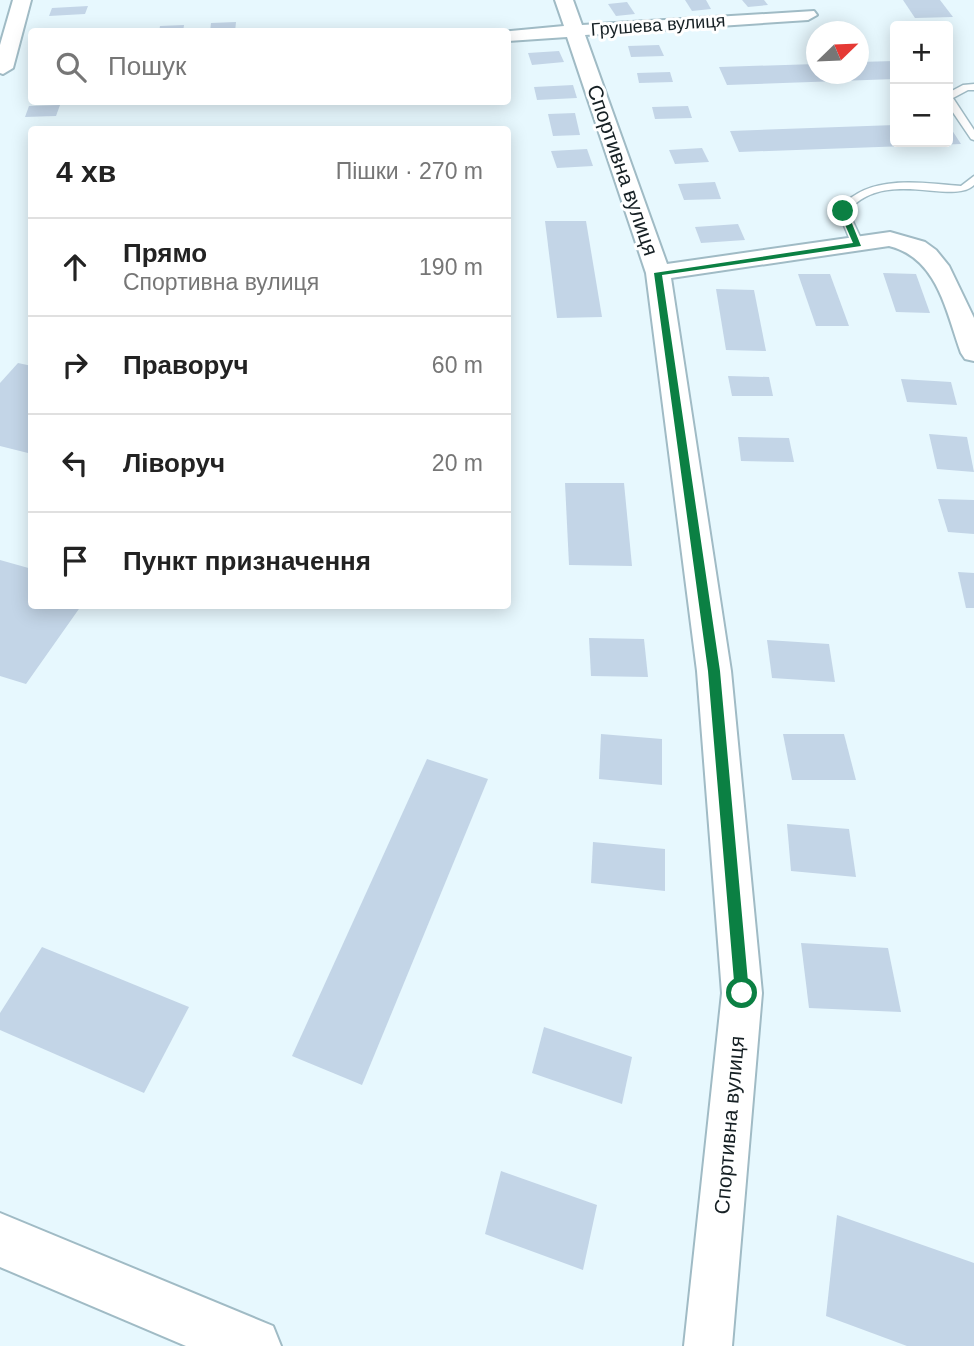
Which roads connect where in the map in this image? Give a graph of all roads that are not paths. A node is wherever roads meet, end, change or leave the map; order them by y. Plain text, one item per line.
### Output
1 (22, 0) edge
2 (564, 0) edge
3 (807, 15) dead end
4 (576, 30) junction
5 (511, 34) edge
6 (8, 67) edge
7 (974, 87) edge
8 (953, 94) edge
9 (953, 105) edge
10 (974, 137) edge
11 (974, 179) edge
12 (858, 245) junction
13 (658, 273) junction
14 (974, 353) edge
15 (0, 1240) edge
16 (253, 1346) edge
17 (708, 1346) edge

1 - 6 street
2 - 4 street, Спортивна вулиця
3 - 4 street, Грушева вулиця
4 - 5 street, Грушева вулиця
4 - 13 street, Спортивна вулиця
7 - 8 lane
9 - 10 lane
11 - 12 lane
12 - 13 street
12 - 14 street
13 - 17 street, Спортивна вулиця
15 - 16 main road

